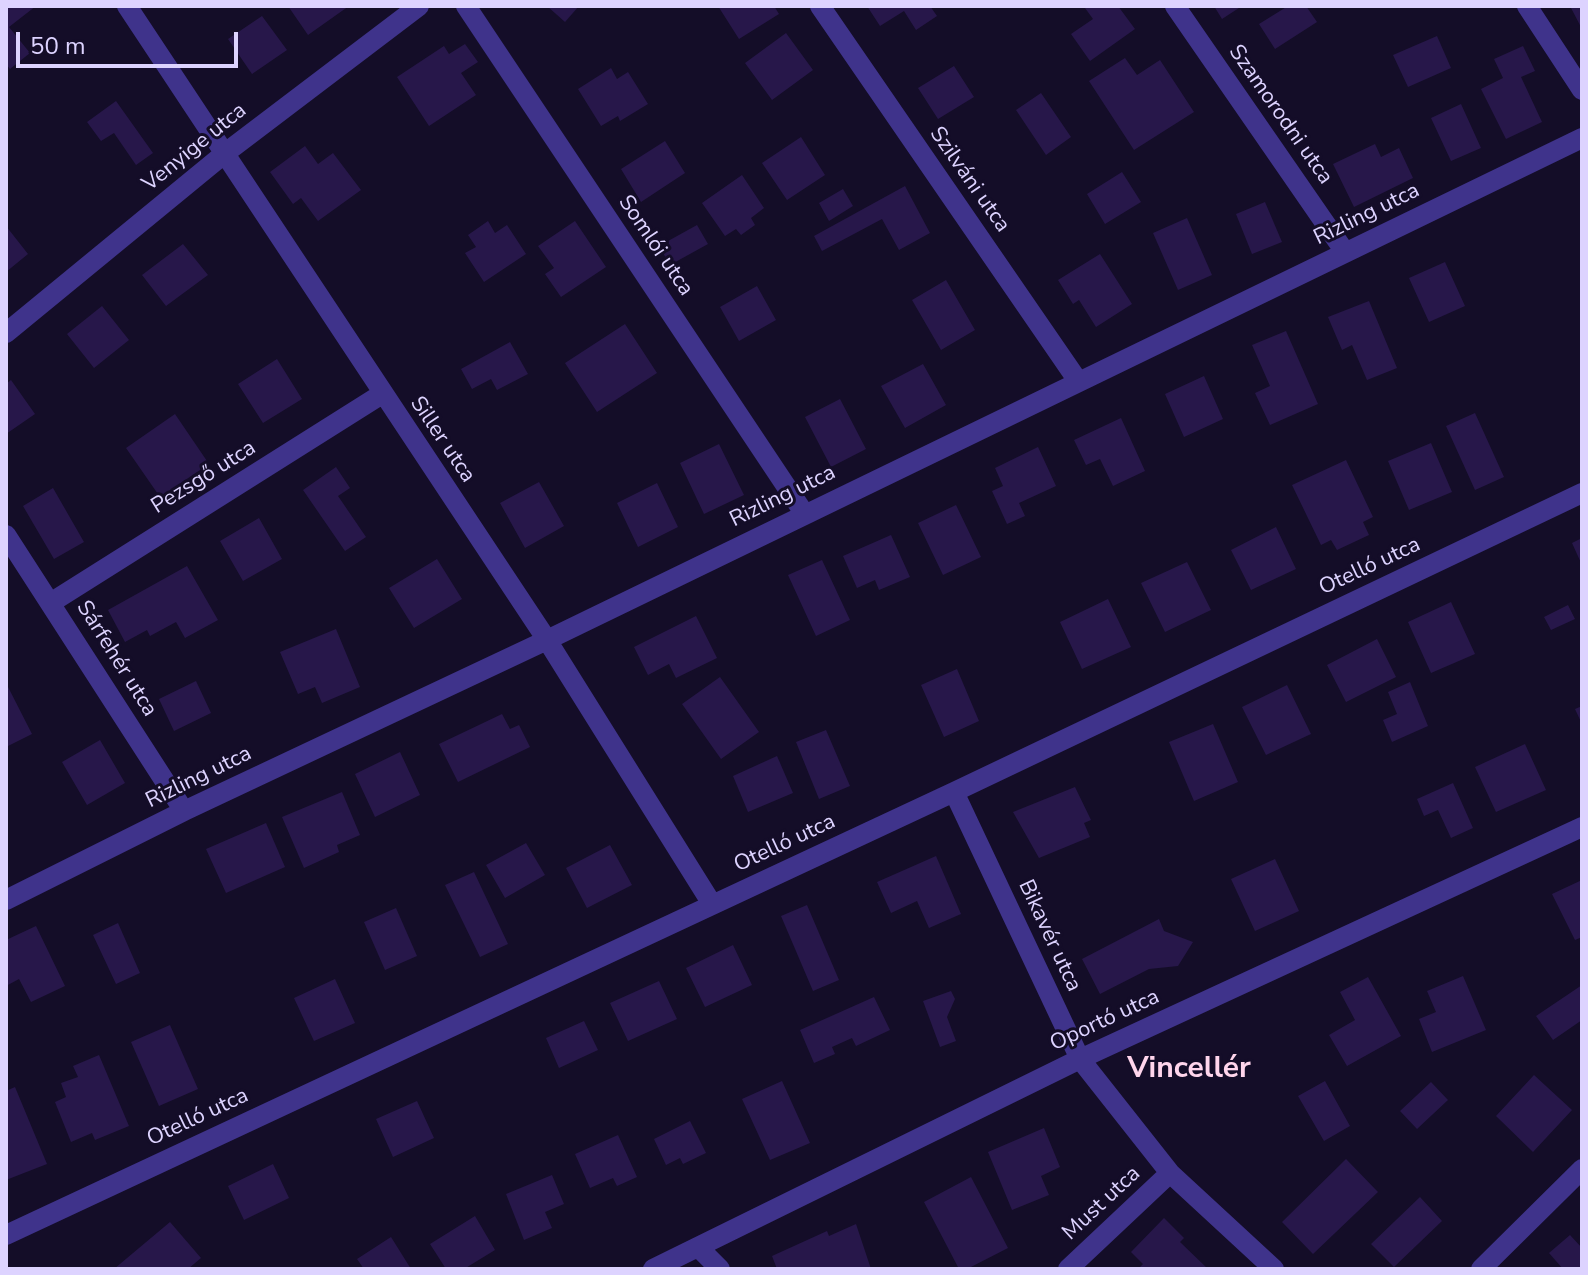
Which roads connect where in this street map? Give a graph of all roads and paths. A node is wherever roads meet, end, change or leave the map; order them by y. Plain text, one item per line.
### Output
1 (127, 6) edge
2 (419, 6) edge
3 (466, 6) edge
4 (820, 6) edge
5 (1175, 6) edge
6 (1527, 6) edge
7 (1582, 90) edge
8 (1582, 138) edge
9 (224, 154) junction
10 (1345, 252) junction
11 (6, 333) edge
12 (1078, 381) junction
13 (382, 394) junction
14 (1582, 493) edge
15 (804, 513) junction
16 (6, 535) edge
17 (52, 602) junction
18 (547, 640) junction
19 (954, 792) junction
20 (184, 811) junction
21 (1582, 827) edge
22 (6, 900) edge
23 (712, 904) junction
24 (1080, 1059) junction
25 (1582, 1169) edge
26 (1170, 1173) junction
27 (6, 1235) edge
28 (699, 1248) junction
29 (653, 1269) edge
30 (720, 1269) edge
31 (1068, 1269) edge
32 (1274, 1269) edge
33 (1481, 1269) edge

1 - 9 street, Siller utca
2 - 9 street, Venyige utca
3 - 15 street, Somlói utca
4 - 12 street, Szilváni utca
5 - 10 street, Szamorodni utca
6 - 7 street
8 - 10 street, Rizling utca
9 - 11 street, Venyige utca
9 - 13 street, Siller utca
10 - 12 street, Rizling utca
12 - 15 street, Rizling utca
13 - 17 street, Pezsgő utca
13 - 18 street, Siller utca
14 - 19 street, Otelló utca
15 - 18 street, Rizling utca
16 - 17 street, Sárfehér utca
17 - 20 street, Sárfehér utca
18 - 20 street, Rizling utca
18 - 23 street, Siller utca
19 - 23 street, Otelló utca
19 - 24 street, Bikavér utca
20 - 22 street, Rizling utca
21 - 24 street, Oportó utca
23 - 27 street, Otelló utca
24 - 26 street, Bikavér utca
24 - 28 street, Oportó utca
25 - 33 street
26 - 31 street, Must utca
26 - 32 street, Bikavér utca
28 - 29 street, Oportó utca
28 - 30 street

